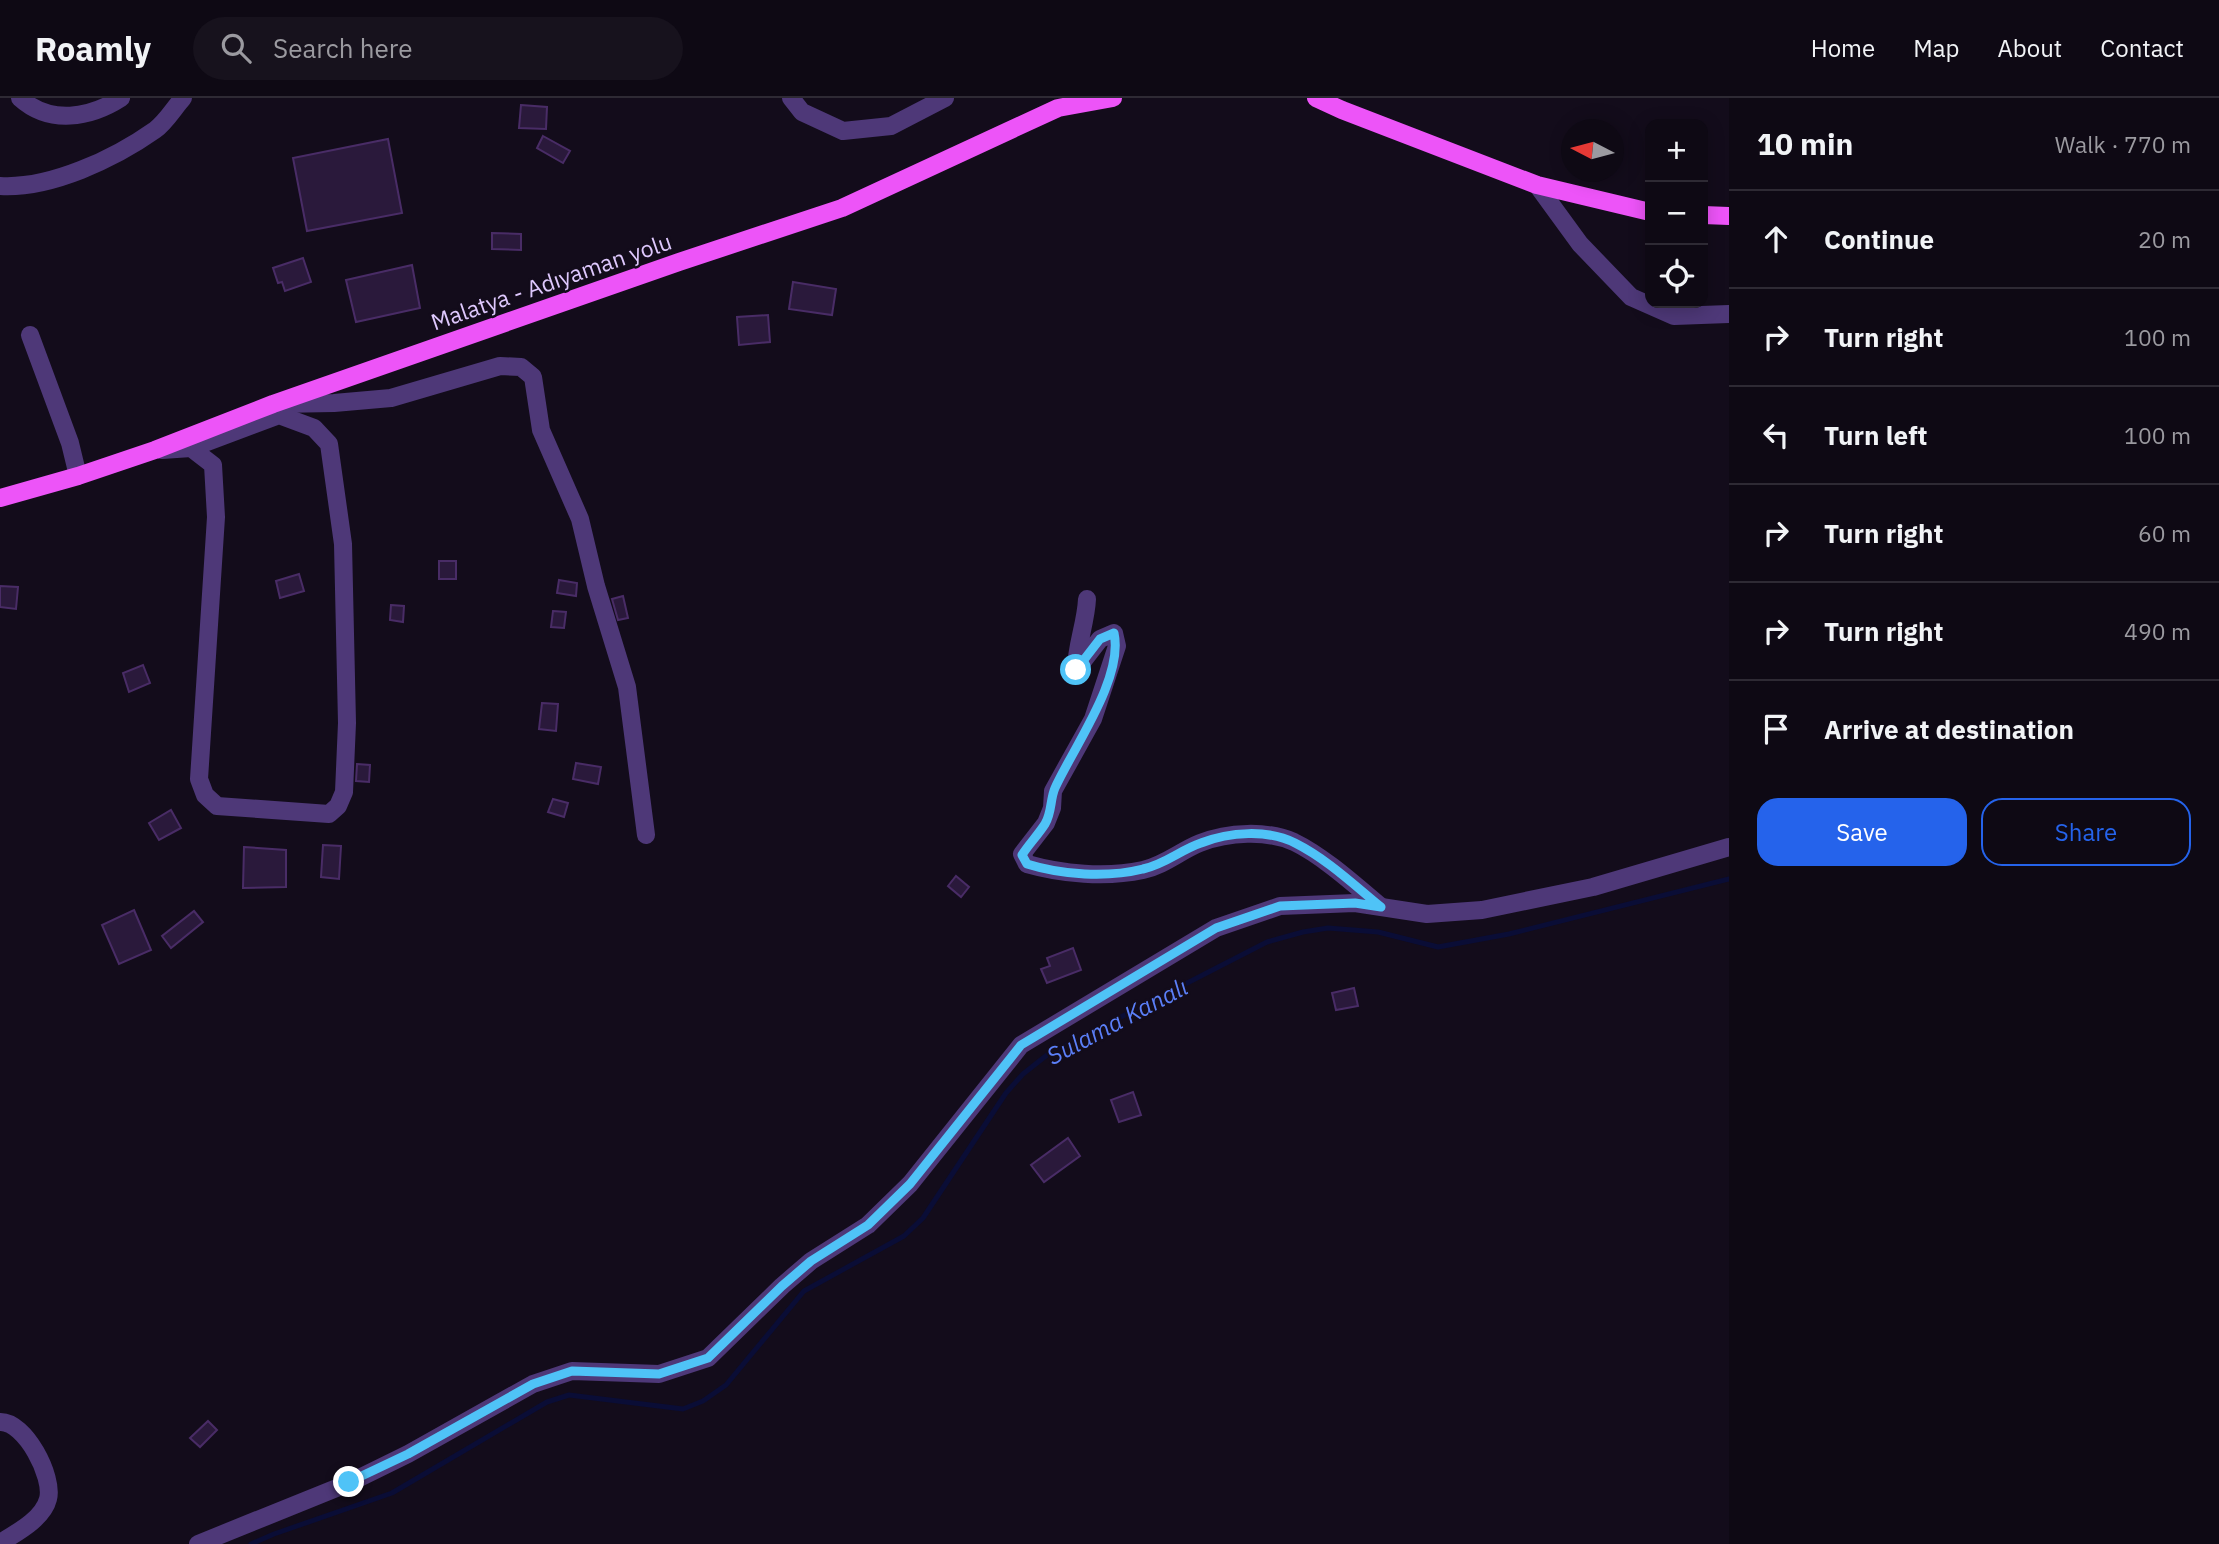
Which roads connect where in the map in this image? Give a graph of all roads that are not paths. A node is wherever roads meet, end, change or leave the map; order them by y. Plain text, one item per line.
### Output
1 (20, 98) edge
2 (121, 98) edge
3 (183, 98) edge
4 (791, 98) edge
5 (945, 98) edge
6 (1113, 98) edge
7 (1316, 98) edge
8 (1537, 185) junction
9 (0, 186) edge
10 (1645, 211) edge
11 (1708, 215) edge
12 (1729, 216) edge
13 (1729, 314) edge
14 (30, 335) dead end
15 (273, 404) junction
16 (191, 448) junction
17 (155, 450) junction
18 (78, 476) junction
19 (0, 498) edge
20 (1087, 599) dead end
21 (646, 835) dead end
22 (1729, 846) edge
23 (1381, 907) junction
24 (0, 1422) edge
25 (0, 1543) edge
26 (198, 1544) edge

1 - 2 street
3 - 9 street
4 - 5 street
6 - 15 main road, Malatya - Adıyaman yolu
7 - 8 main road
8 - 10 main road
8 - 13 street
11 - 12 main road
14 - 18 street
15 - 17 main road, Malatya - Adıyaman yolu
15 - 21 street
16 - 16 street
16 - 17 street
17 - 18 main road, Malatya - Adıyaman yolu
18 - 19 main road, Malatya - Adıyaman yolu
20 - 23 street
22 - 23 street
23 - 26 street
24 - 25 street

